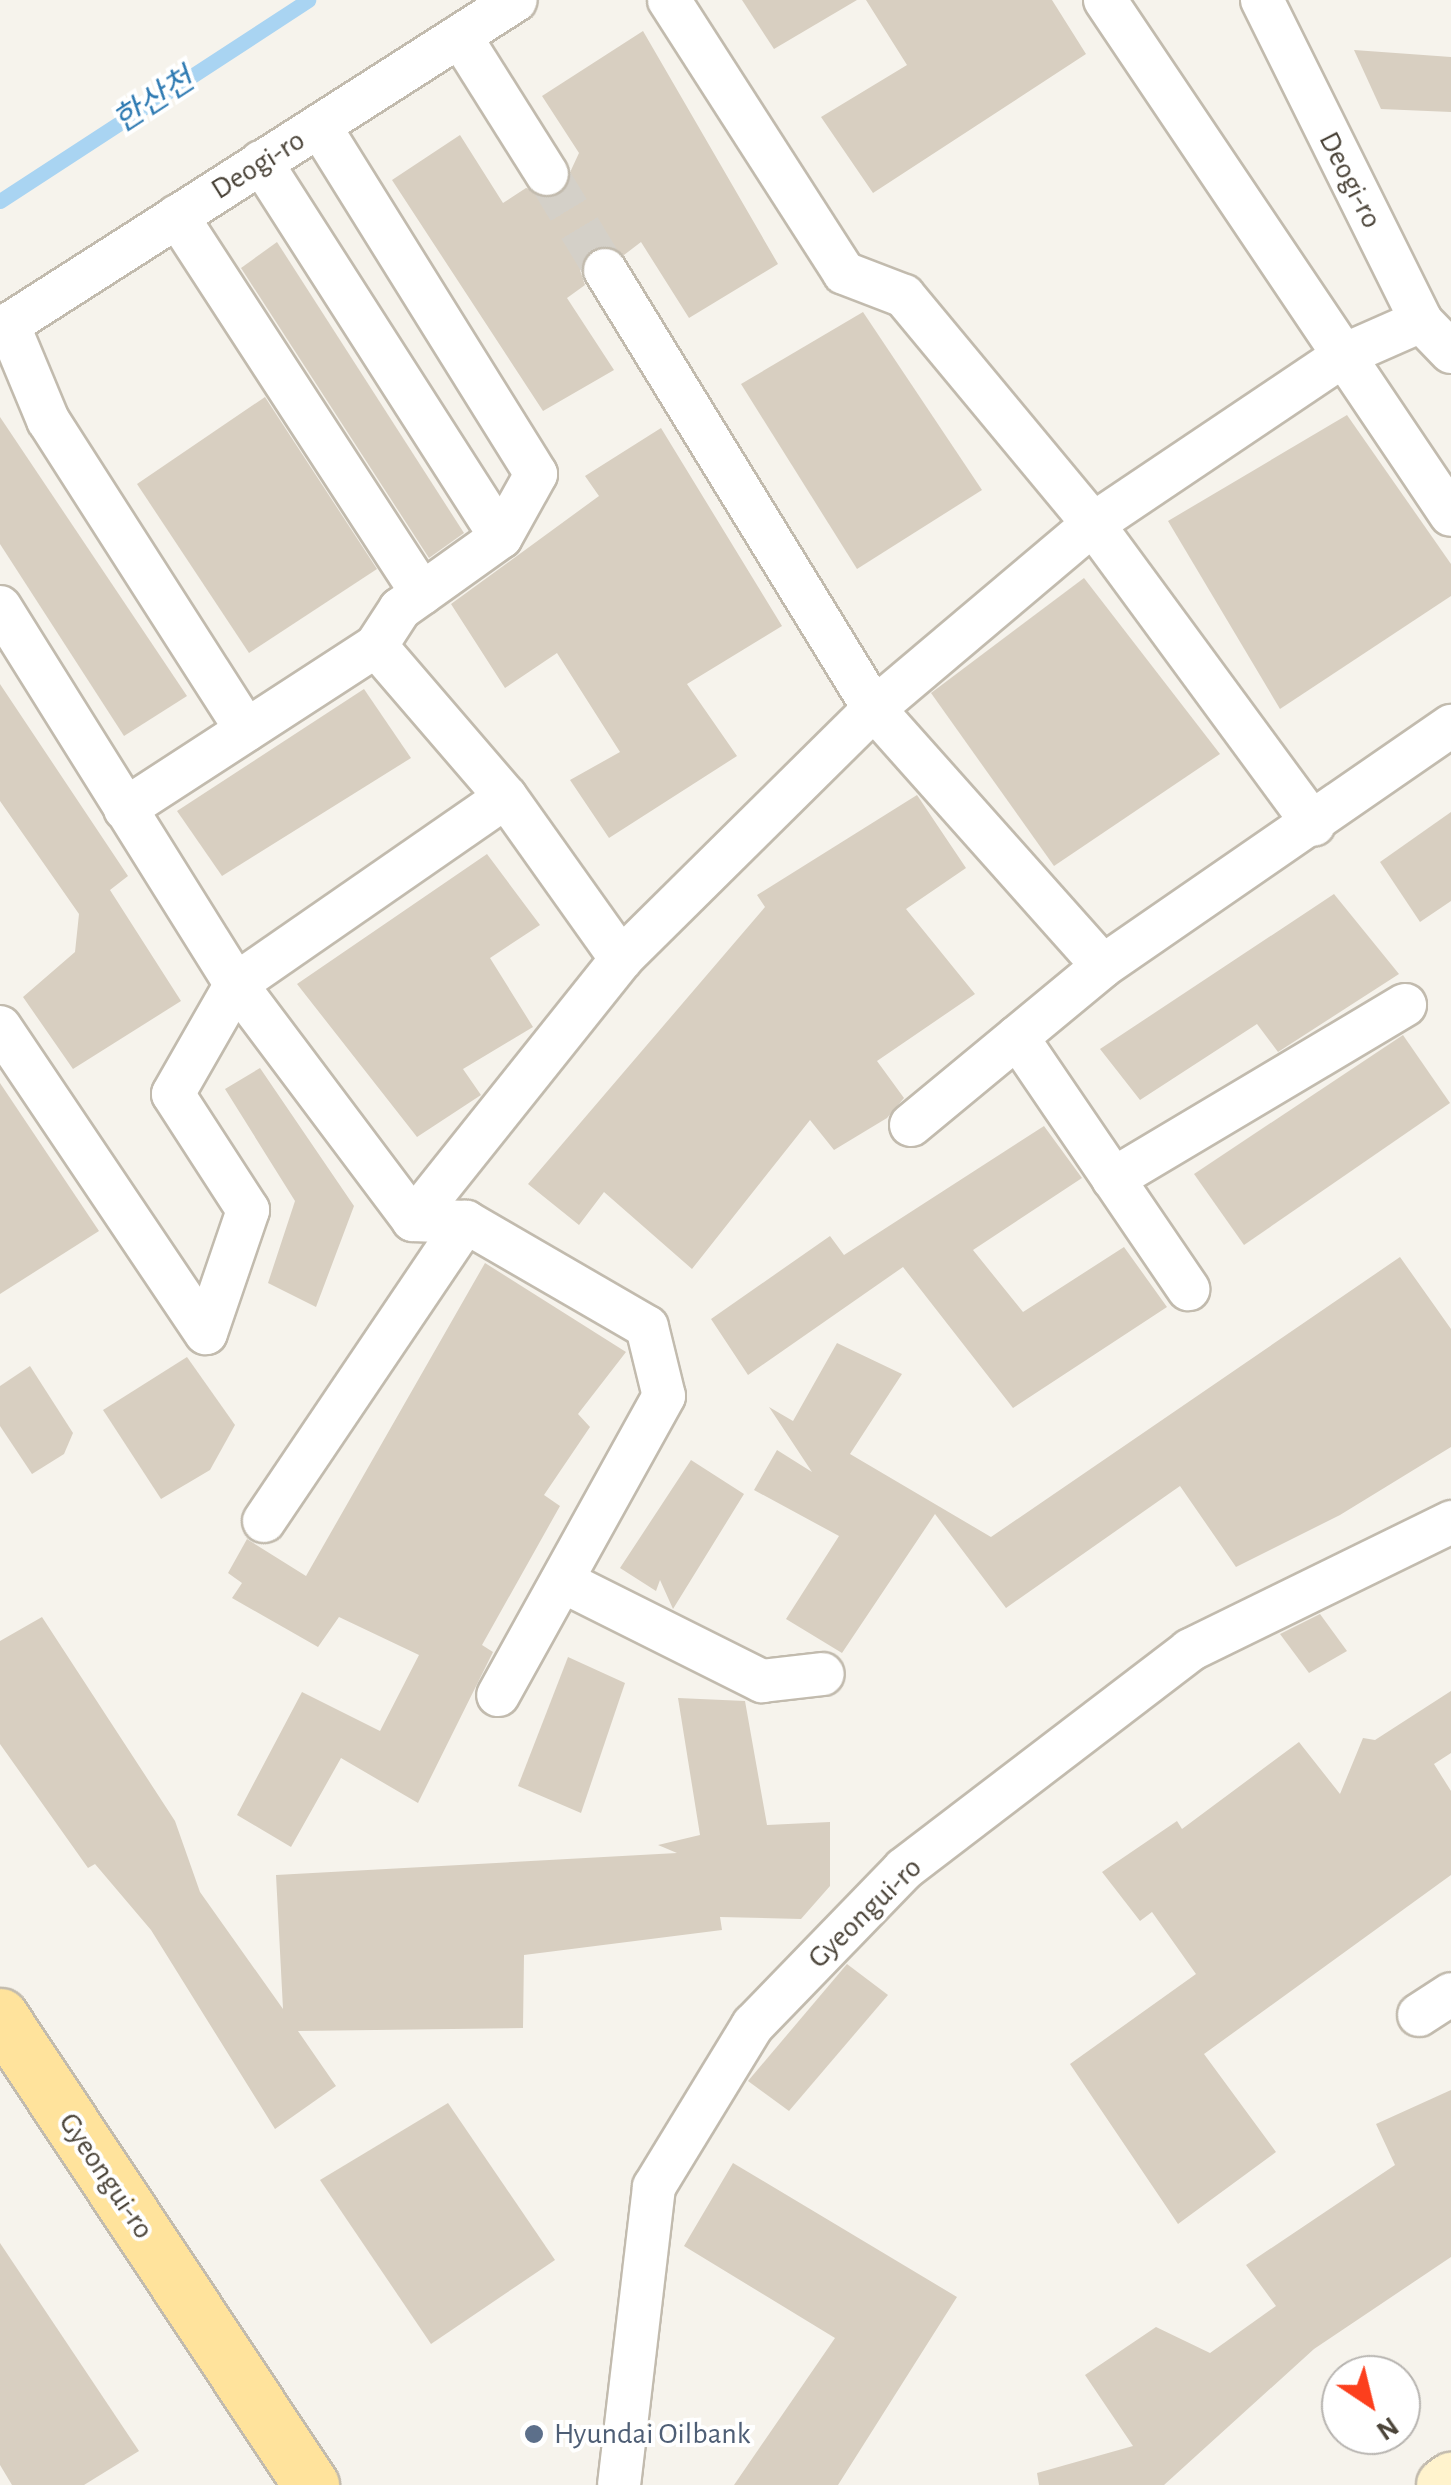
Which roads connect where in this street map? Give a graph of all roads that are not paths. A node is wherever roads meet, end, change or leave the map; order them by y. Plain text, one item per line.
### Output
1 (516, 0) edge
2 (670, 0) edge
3 (1105, 0) edge
4 (1262, 0) edge
5 (460, 36) junction
6 (319, 126) junction
7 (261, 162) junction
8 (546, 174) tunnel mouth
9 (177, 216) junction
10 (605, 270) tunnel mouth
11 (1421, 321) junction
12 (4, 327) edge
13 (1451, 352) edge
14 (1346, 354) junction
15 (1451, 515) edge
16 (1093, 524) junction
17 (501, 537) junction
18 (422, 594) junction
19 (0, 607) edge
20 (376, 646) junction
21 (874, 709) junction
22 (1451, 726) edge
23 (246, 730) junction
24 (506, 797) junction
25 (125, 809) junction
26 (1314, 824) junction
27 (621, 960) junction
28 (1103, 966) junction
29 (236, 984) junction
30 (1405, 1005) dead end
31 (0, 1028) edge
32 (1017, 1037) junction
33 (911, 1125) dead end
34 (1113, 1179) junction
35 (413, 1220) junction
36 (466, 1222) junction
37 (1188, 1290) dead end
38 (264, 1521) dead end
39 (1451, 1522) edge
40 (562, 1581) junction
41 (823, 1674) dead end
42 (498, 1695) dead end
43 (0, 2016) edge
44 (1451, 2480) edge
45 (311, 2485) edge
46 (619, 2485) edge
47 (1444, 2485) edge

1 - 5 street, Deogi-ro
2 - 16 street
3 - 14 street
4 - 11 street, Deogi-ro
5 - 6 street, Deogi-ro
5 - 8 street
6 - 7 street, Deogi-ro
6 - 17 street
7 - 9 street, Deogi-ro
7 - 17 street
9 - 12 street, Deogi-ro
9 - 18 street
10 - 21 street
11 - 13 street, Deogi-ro
11 - 14 street
12 - 23 street
14 - 15 street
14 - 16 street
16 - 21 street
16 - 26 street
17 - 18 street
18 - 20 street
19 - 25 street
20 - 23 street
20 - 24 street
21 - 27 street
21 - 28 street
22 - 26 street
23 - 25 street
24 - 27 street
24 - 29 street
25 - 29 street
26 - 28 street
27 - 35 street
28 - 32 street
29 - 31 street
29 - 35 street
30 - 34 street
32 - 33 street
32 - 34 street
34 - 37 street
35 - 36 street
36 - 38 street
36 - 40 street
39 - 46 street, Gyeongui-ro
40 - 41 street
40 - 42 street
43 - 45 main road, Gyeongui-ro
44 - 47 main road

